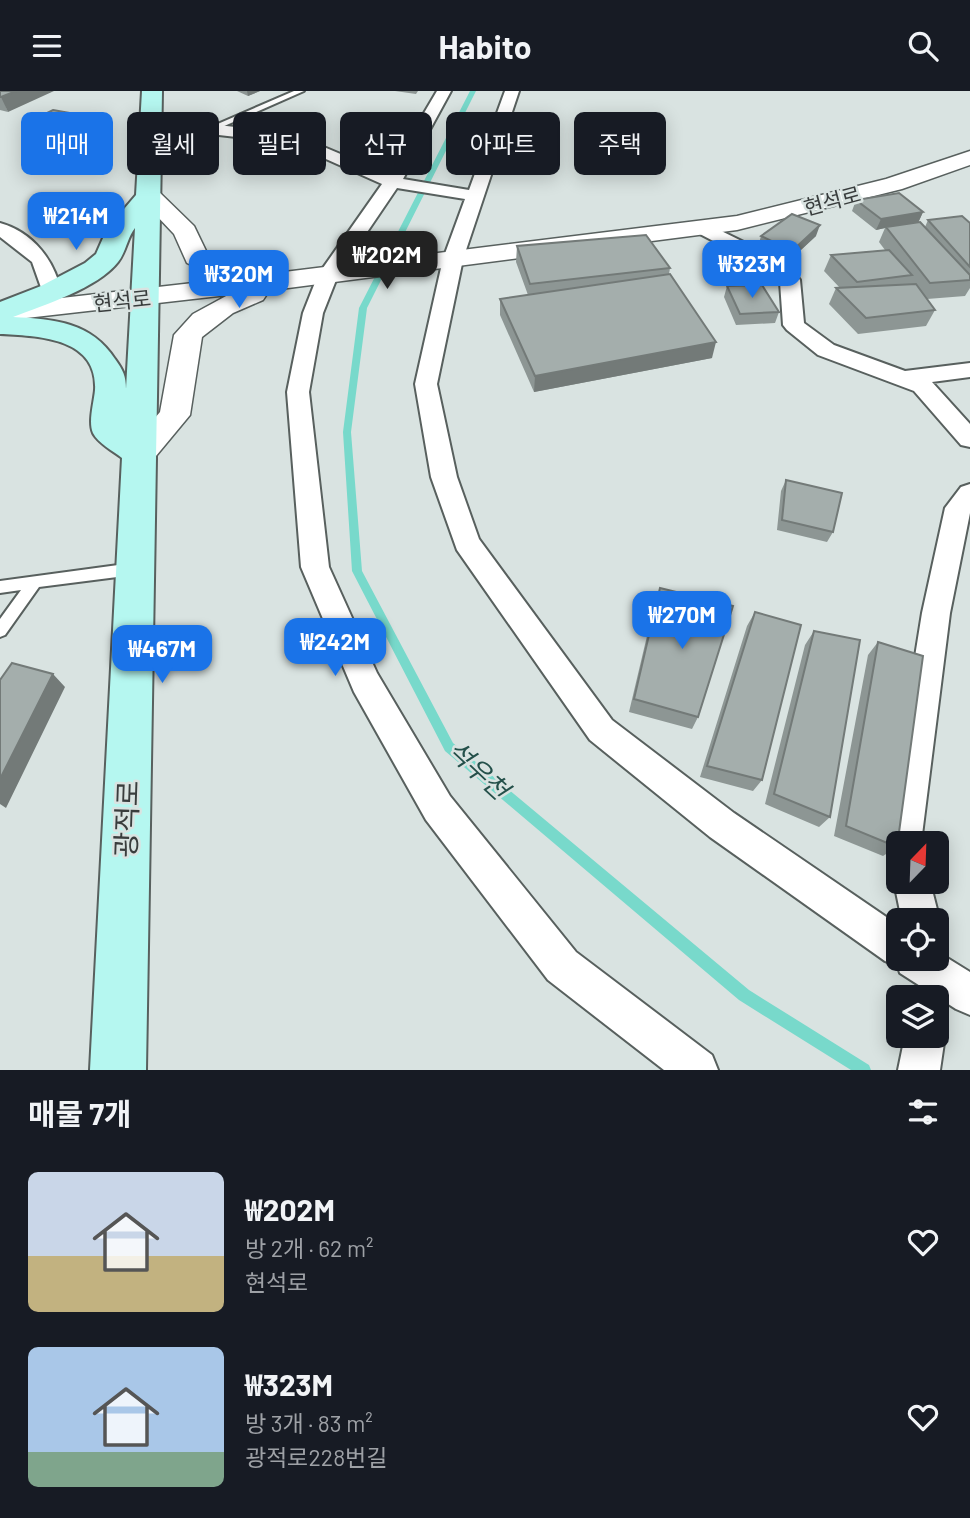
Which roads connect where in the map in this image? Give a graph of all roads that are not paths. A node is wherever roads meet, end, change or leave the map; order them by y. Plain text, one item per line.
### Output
1 (152, 91) edge
2 (300, 91) edge
3 (444, 91) edge
4 (512, 91) edge
5 (151, 112) edge
6 (219, 125) edge
7 (219, 130) edge
8 (970, 158) edge
9 (150, 175) edge
10 (392, 182) junction
11 (149, 195) junction
12 (476, 196) junction
13 (703, 228) junction
14 (0, 229) edge
15 (447, 260) junction
16 (328, 275) junction
17 (288, 280) junction
18 (51, 292) junction
19 (145, 298) junction
20 (0, 312) edge
21 (0, 325) edge
22 (970, 370) edge
23 (903, 379) junction
24 (970, 439) edge
25 (140, 454) junction
26 (970, 494) edge
27 (134, 569) junction
28 (34, 582) junction
29 (0, 587) edge
30 (0, 631) edge
31 (905, 831) edge
32 (886, 940) edge
33 (927, 972) edge
34 (970, 995) edge
35 (923, 1048) edge
36 (118, 1070) edge
37 (697, 1070) edge
38 (919, 1070) edge

1 - 5 main road, 광적로
2 - 6 lane
3 - 10 street
4 - 12 street
7 - 10 street
8 - 13 street, 현석로
9 - 11 main road, 광적로
10 - 12 street
10 - 16 street
11 - 17 street
11 - 18 main road
11 - 19 main road, 광적로
12 - 15 street
13 - 15 street, 현석로
13 - 23 street
14 - 18 street
15 - 16 street, 현석로
15 - 32 street
16 - 17 street, 현석로
16 - 37 street
17 - 19 street, 현석로
17 - 25 street
18 - 20 main road
19 - 20 street, 현석로
19 - 25 main road, 광적로
21 - 25 main road
22 - 23 street
23 - 24 street
25 - 27 main road, 광적로
26 - 31 street
27 - 28 lane
27 - 36 main road, 광적로
28 - 29 lane
28 - 30 lane
33 - 34 street
35 - 38 street

